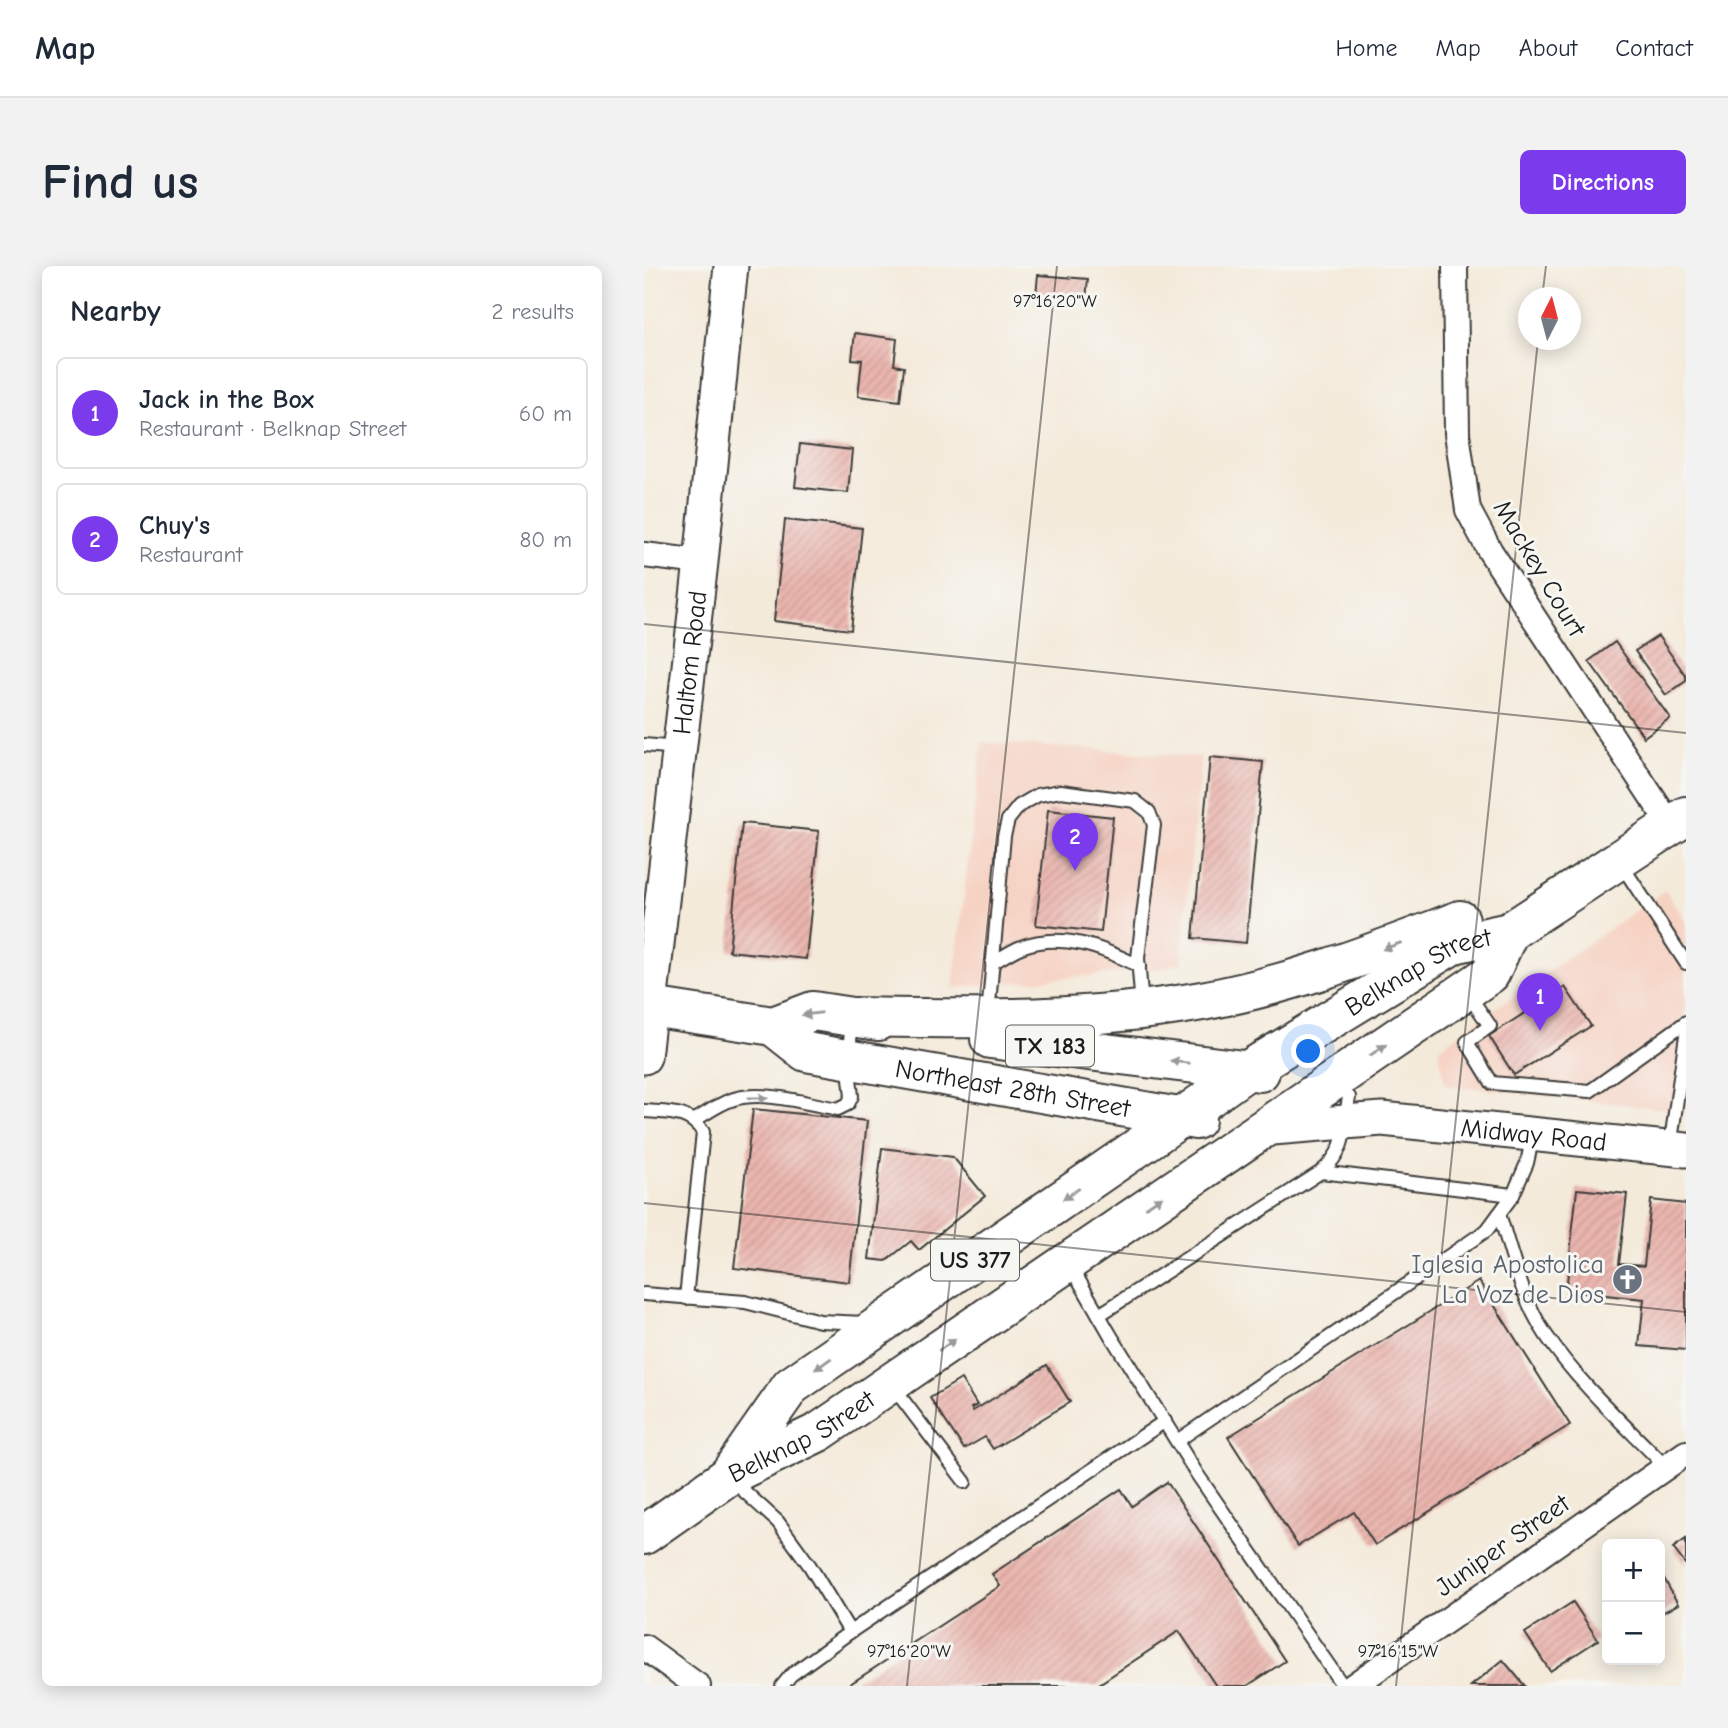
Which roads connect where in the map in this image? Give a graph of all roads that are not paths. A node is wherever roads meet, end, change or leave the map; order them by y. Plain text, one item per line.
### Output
1 (731, 266) edge
2 (1455, 266) edge
3 (644, 555) edge
4 (701, 562) junction
5 (644, 745) edge
6 (680, 749) junction
7 (1681, 826) edge
8 (1606, 867) junction
9 (1509, 932) junction
10 (992, 963) junction
11 (1686, 963) edge
12 (1139, 966) junction
13 (1465, 990) junction
14 (647, 1006) edge
15 (1142, 1011) junction
16 (853, 1017) junction
17 (988, 1019) junction
18 (1686, 1022) edge
19 (773, 1026) junction
20 (1686, 1035) edge
21 (1032, 1044) junction
22 (644, 1057) edge
23 (848, 1060) junction
24 (1248, 1070) junction
25 (1024, 1090) junction
26 (1066, 1097) junction
27 (1341, 1100) junction
28 (644, 1111) edge
29 (1182, 1117) junction
30 (695, 1120) junction
31 (1260, 1129) junction
32 (1533, 1135) junction
33 (1678, 1149) edge
34 (1111, 1166) junction
35 (1321, 1172) junction
36 (1513, 1195) junction
37 (1499, 1214) junction
38 (1068, 1261) junction
39 (644, 1294) edge
40 (686, 1298) junction
41 (1099, 1315) junction
42 (882, 1324) junction
43 (890, 1384) junction
44 (1165, 1421) junction
45 (1177, 1441) junction
46 (1676, 1460) edge
47 (728, 1476) junction
48 (965, 1482) dead end
49 (644, 1535) edge
50 (850, 1632) junction
51 (644, 1647) edge
52 (698, 1686) edge
53 (782, 1686) edge
54 (1343, 1686) edge
55 (1353, 1686) edge

1 - 4 main road, Haltom Road
2 - 7 street, Mackey Court
3 - 4 street
4 - 6 main road, Haltom Road
5 - 6 lane
6 - 14 main road, Haltom Road
7 - 8 main road, Belknap Street / US 377
8 - 9 main road, Belknap Street / US 377
8 - 11 lane
8 -> 15 main road
9 - 13 main road, Belknap Street / US 377
9 - 24 main road, Belknap Street / US 377
10 - 12 lane
10 - 12 lane
10 - 17 lane
12 - 15 lane
13 - 18 lane
27 -> 13 main road, Belknap Street / US 377
14 - 19 main road, Northeast 28th Street / TX 183
14 - 22 main road, Haltom Road
15 - 17 main road
16 - 17 main road
16 -> 19 main road, Northeast 28th Street / TX 183
16 - 21 main road, Northeast 28th Street / TX 183
16 - 23 lane
19 - 23 main road, Northeast 28th Street / TX 183
20 - 33 lane
24 -> 21 main road, Northeast 28th Street / TX 183
21 - 25 main road
23 - 25 main road, Northeast 28th Street / TX 183
30 -> 23 lane
24 - 27 main road, Northeast 28th Street / TX 183
24 - 29 main road, Belknap Street / US 377
25 - 26 main road, Northeast 28th Street / TX 183
26 - 29 main road, Northeast 28th Street / TX 183
26 - 34 main road
27 - 31 main road, Belknap Street / US 377
27 - 32 main road, Midway Road / TX 183
27 - 35 lane
28 - 30 lane
29 - 31 main road, Northeast 28th Street / TX 183
29 - 34 main road, Belknap Street / US 377
30 - 40 lane
38 -> 31 main road, Belknap Street / US 377
32 - 33 main road, Midway Road
32 - 36 lane
34 -> 42 main road, Belknap Street / US 377
35 - 36 lane
35 - 41 lane
36 - 37 lane
37 - 45 lane
37 - 46 lane
38 - 41 lane
43 -> 38 main road, Belknap Street / US 377
39 - 40 lane
40 - 42 lane
41 - 44 lane
42 -> 47 main road, Belknap Street / US 377
43 - 47 main road, Belknap Street / US 377
43 - 48 lane
44 - 45 lane
44 - 50 lane
45 - 54 lane
46 - 55 street, Juniper Street
47 - 49 main road, US 377
47 - 50 lane
50 - 53 lane
51 - 52 street

